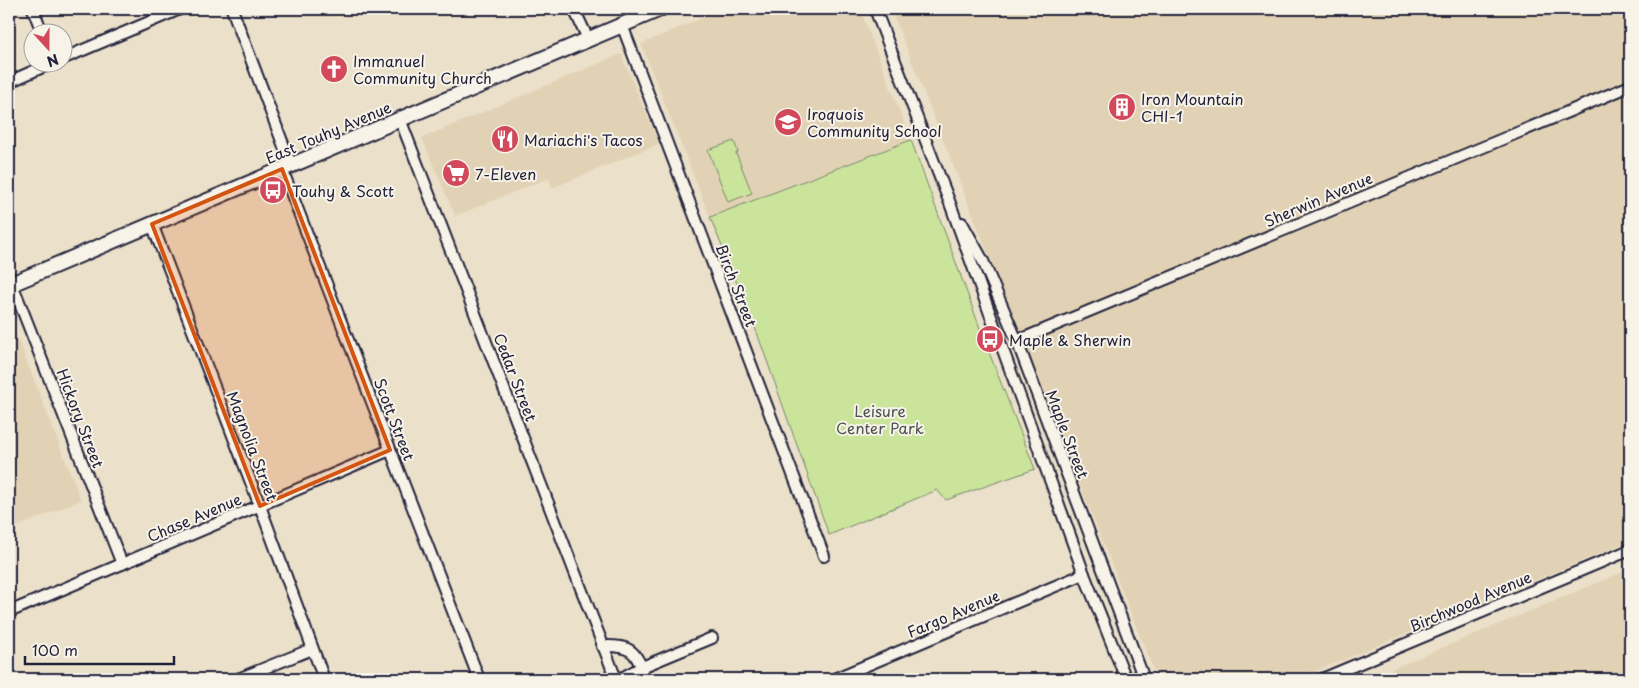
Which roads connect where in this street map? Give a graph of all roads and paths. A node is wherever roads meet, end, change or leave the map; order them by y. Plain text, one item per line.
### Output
1 (32, 9) edge
2 (180, 9) edge
3 (232, 9) edge
4 (574, 9) edge
5 (660, 9) edge
6 (875, 9) edge
7 (38, 22) edge
8 (622, 25) junction
9 (588, 39) junction
10 (72, 55) edge
11 (32, 72) edge
12 (9, 82) edge
13 (1630, 86) edge
14 (400, 119) junction
15 (287, 167) junction
16 (951, 206) junction
17 (152, 224) junction
18 (10, 281) edge
19 (1017, 341) junction
20 (390, 450) junction
21 (260, 506) junction
22 (1630, 550) edge
23 (824, 556) dead end
24 (122, 564) junction
25 (1084, 574) junction
26 (9, 612) edge
27 (712, 638) dead end
28 (602, 646) junction
29 (312, 649) junction
30 (642, 667) junction
31 (238, 679) edge
32 (324, 679) edge
33 (479, 679) edge
34 (616, 679) edge
35 (620, 679) edge
36 (646, 679) edge
37 (834, 679) edge
38 (1126, 679) edge
39 (1144, 679) edge
40 (1322, 679) edge

1 - 7 street
2 - 10 street
3 - 15 street, Scott Street
4 - 9 street
5 - 8 main road, East Touhy Avenue
6 - 16 street, Maple Street
8 - 9 main road, East Touhy Avenue
8 - 23 street, Birch Street
9 - 14 main road, East Touhy Avenue
11 - 12 street
13 - 19 street, Sherwin Avenue
14 - 15 main road, East Touhy Avenue
14 - 28 street, Cedar Street
15 - 17 main road, East Touhy Avenue
15 - 20 street, Scott Street
16 - 19 street, Maple Street
16 - 25 street, Maple Street
17 - 18 main road, East Touhy Avenue
17 - 21 street, Magnolia Street
18 - 24 street, Hickory Street
19 - 39 street, Maple Street
20 - 21 street, Chase Avenue
20 - 33 street, Scott Street
21 - 24 street, Chase Avenue
21 - 29 street, Magnolia Street
22 - 40 street, Birchwood Avenue
24 - 26 street, Chase Avenue
25 - 37 street, Fargo Avenue
25 - 38 street, Maple Street
27 - 30 street
28 - 30 street
28 - 34 street, Cedar Street
29 - 31 street
29 - 32 street, Magnolia Street
30 - 35 street
30 - 36 street

